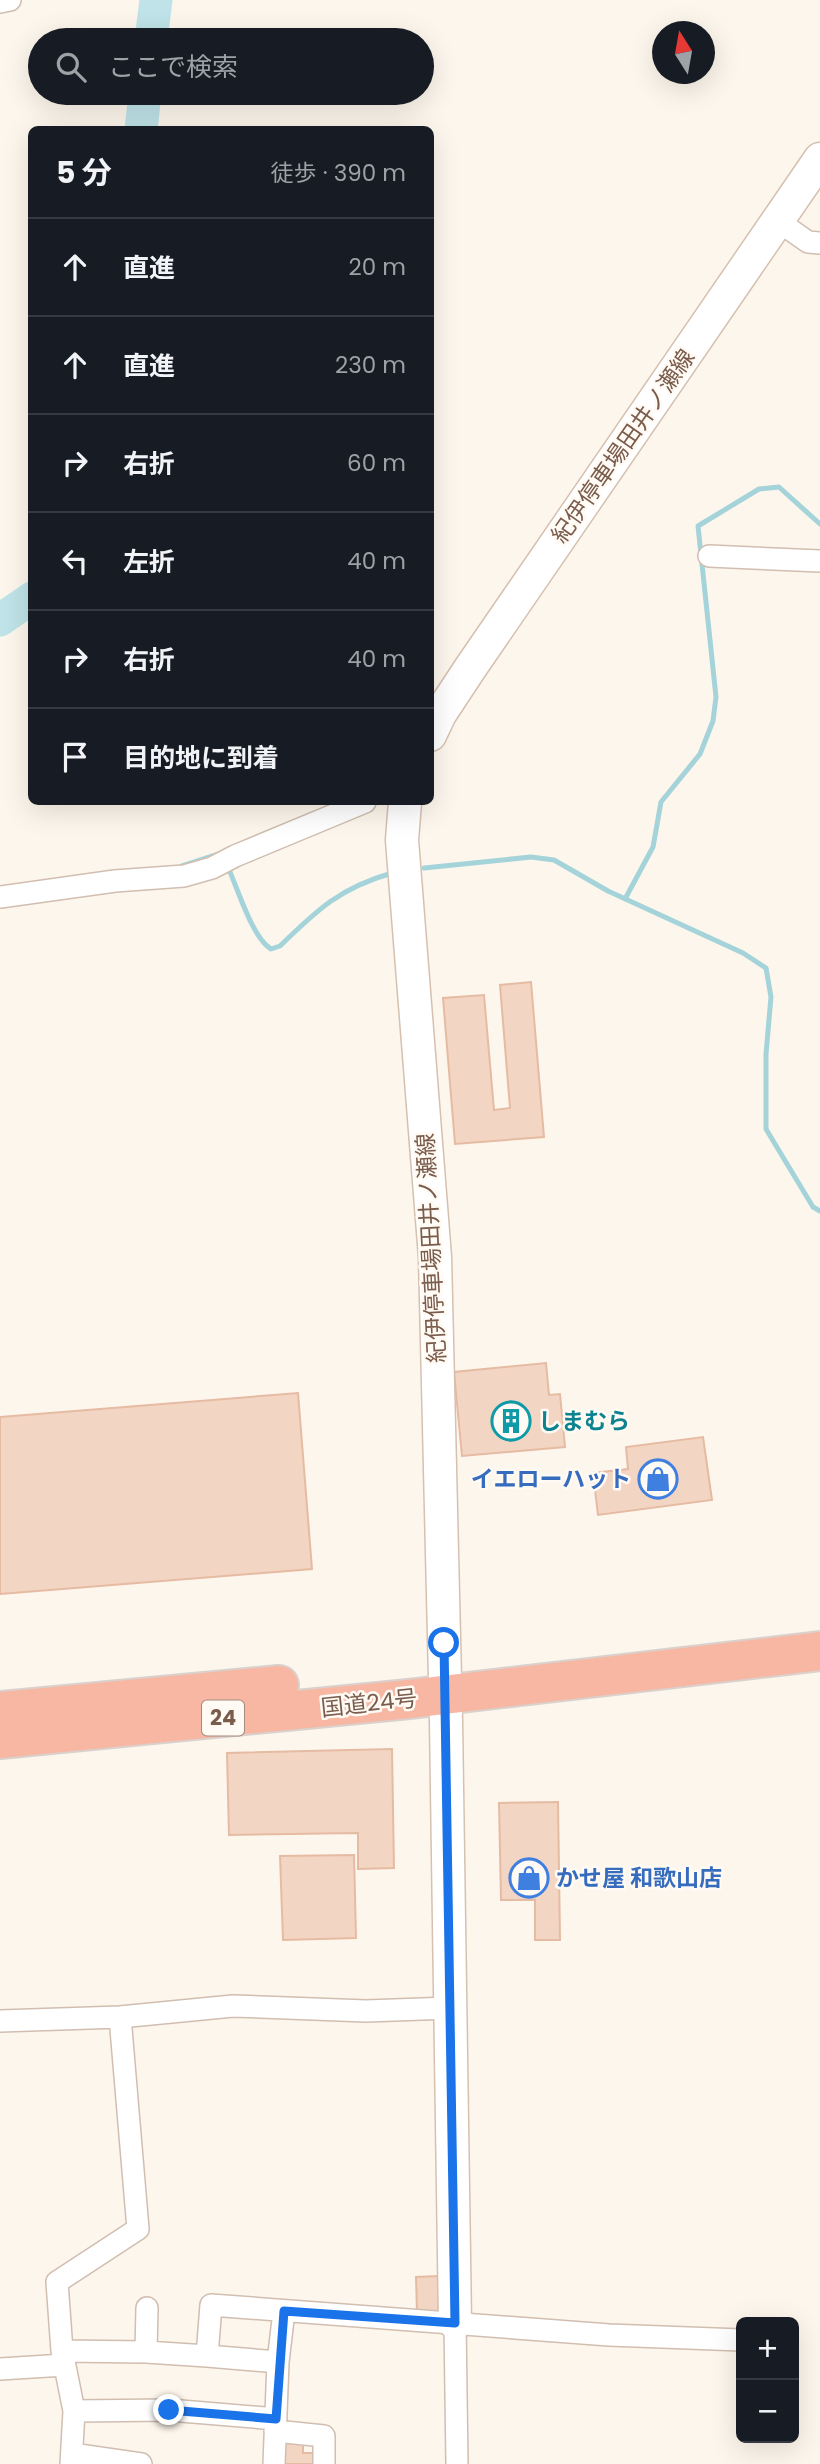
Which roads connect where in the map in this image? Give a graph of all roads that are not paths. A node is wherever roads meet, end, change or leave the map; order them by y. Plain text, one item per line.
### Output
1 (10, 0) edge
2 (0, 2) edge
3 (820, 159) edge
4 (778, 221) junction
5 (820, 243) edge
6 (709, 556) dead end
7 (820, 561) edge
8 (434, 727) edge
9 (358, 805) edge
10 (405, 805) edge
11 (0, 897) edge
12 (820, 1627) edge
13 (820, 1651) edge
14 (445, 1684) junction
15 (0, 1711) edge
16 (0, 1739) edge
17 (450, 2008) junction
18 (120, 2017) junction
19 (0, 2021) edge
20 (147, 2308) dead end
21 (284, 2311) junction
22 (455, 2323) junction
23 (736, 2340) edge
24 (146, 2352) junction
25 (207, 2356) junction
26 (63, 2358) junction
27 (278, 2362) junction
28 (0, 2369) edge
29 (74, 2411) junction
30 (276, 2425) junction
31 (71, 2459) edge
32 (141, 2464) edge
33 (274, 2464) edge
34 (324, 2464) edge
35 (457, 2464) edge

1 - 2 street
3 - 4 main road, 紀伊停車場田井ノ瀬線
4 - 5 street
4 - 8 main road, 紀伊停車場田井ノ瀬線
6 - 7 street
9 - 11 street
10 - 14 main road, 紀伊停車場田井ノ瀬線
12 - 14 highway, 国道24号 / 24
13 - 14 highway, 国道24号 / 24
14 - 15 highway, 国道24号 / 24
14 - 16 highway, 国道24号 / 24
14 - 17 main road, 紀伊停車場田井ノ瀬線
17 - 18 street
17 - 22 main road, 紀伊停車場田井ノ瀬線
18 - 19 street
18 - 26 street
20 - 24 street
21 - 22 street
21 - 25 street
21 - 27 street
22 - 23 street
22 - 35 street
24 - 25 street
24 - 26 street
25 - 27 street
26 - 28 street
26 - 29 street
27 - 30 street
29 - 30 street
29 - 31 street
30 - 33 street
30 - 34 street
31 - 32 street

